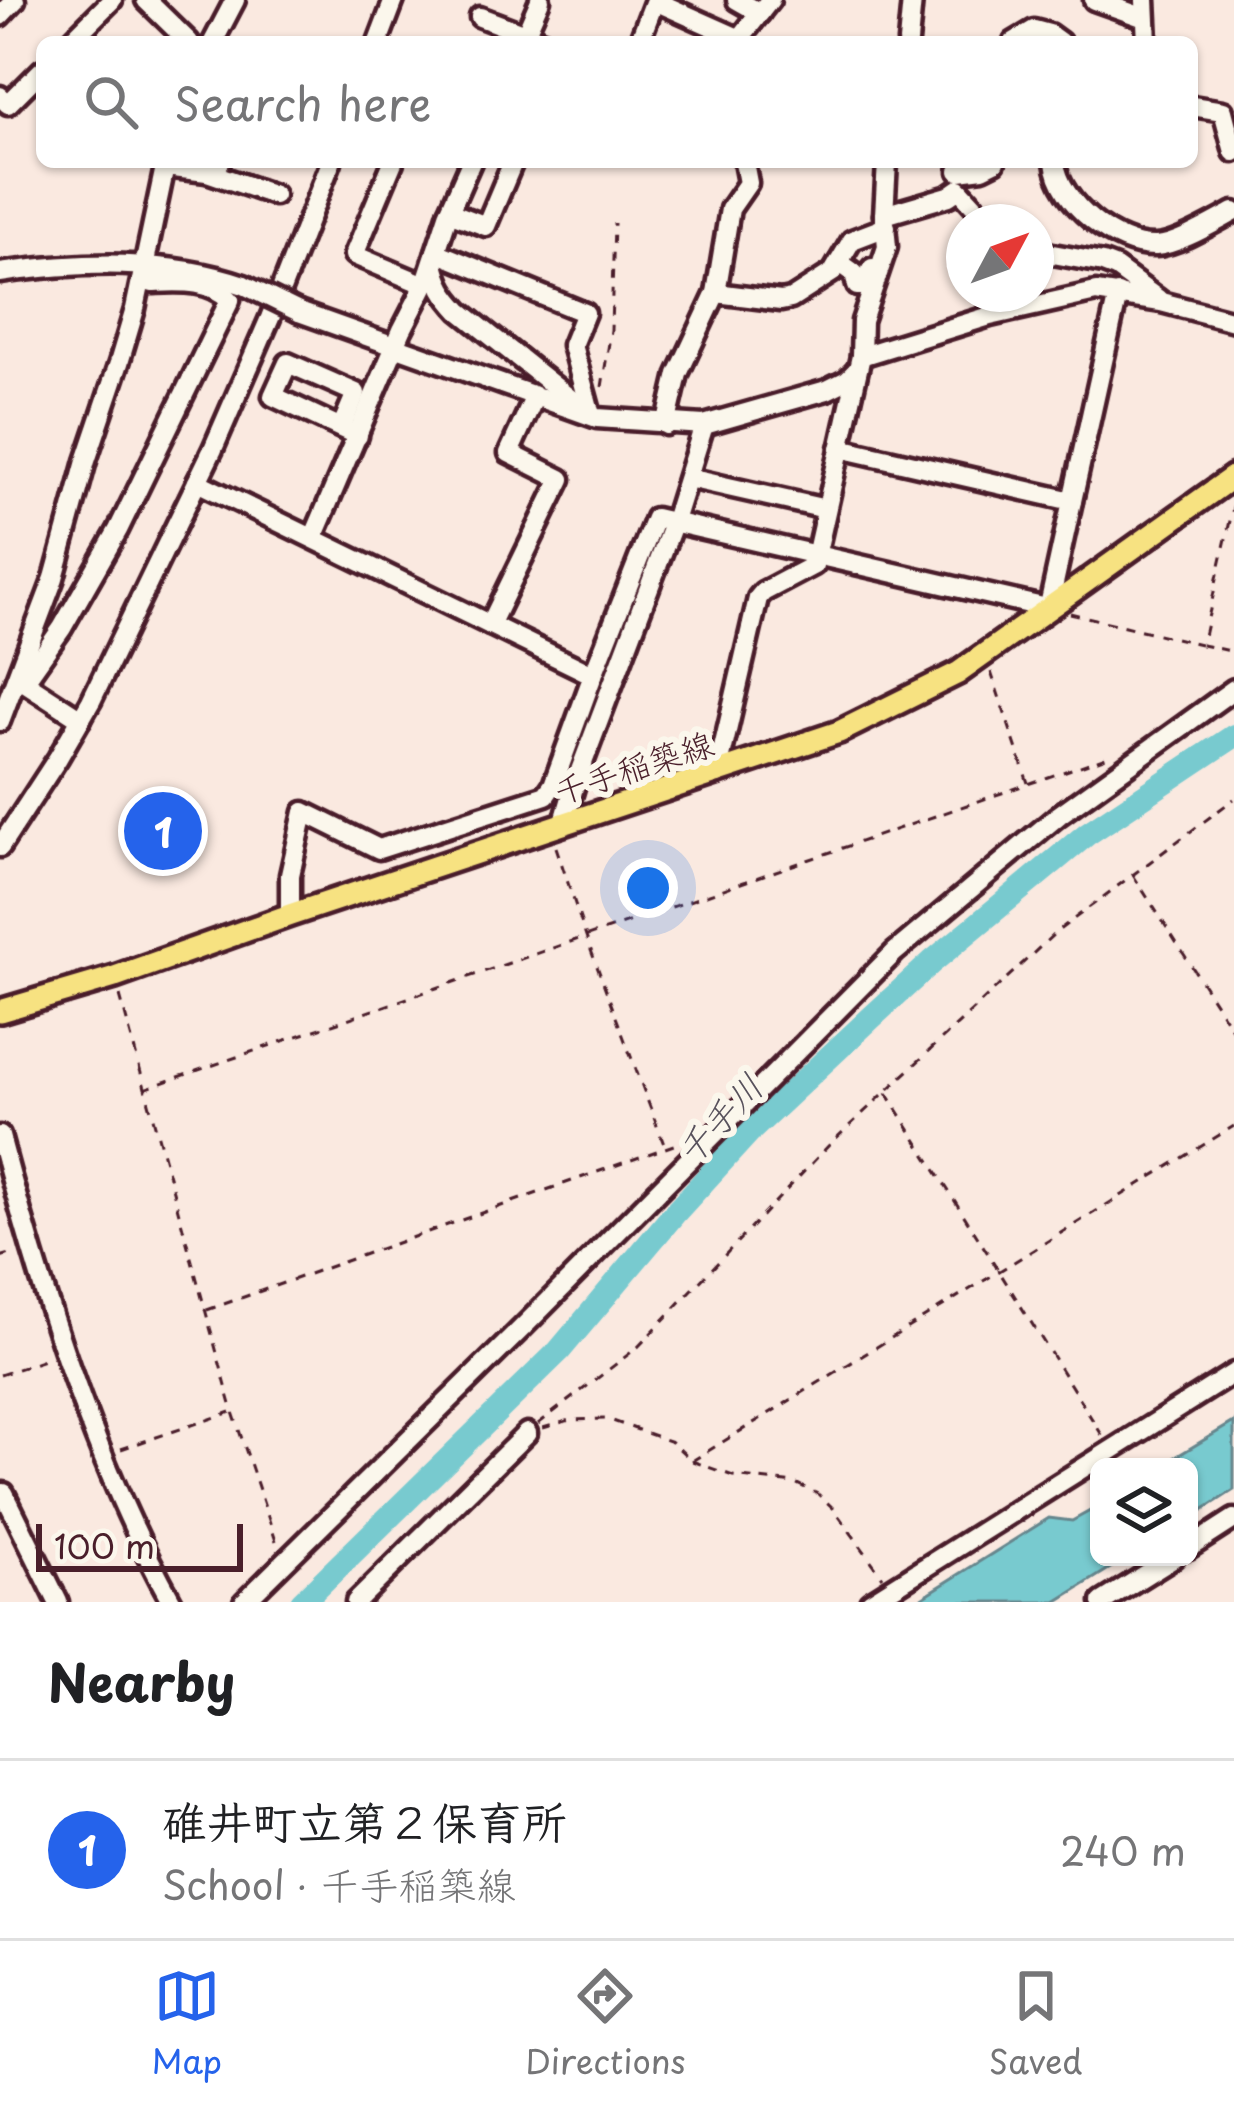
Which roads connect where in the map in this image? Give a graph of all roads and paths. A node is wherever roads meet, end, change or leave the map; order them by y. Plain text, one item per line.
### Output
1 (15, 0) edge
2 (112, 0) edge
3 (146, 0) edge
4 (235, 0) edge
5 (394, 0) edge
6 (540, 0) edge
7 (736, 0) edge
8 (912, 0) edge
9 (1094, 0) edge
10 (655, 1) edge
11 (765, 6) edge
12 (1145, 9) edge
13 (0, 16) edge
14 (480, 17) dead end
15 (76, 36) edge
16 (182, 36) edge
17 (216, 36) edge
18 (380, 36) edge
19 (520, 36) edge
20 (525, 36) edge
21 (645, 36) edge
22 (729, 36) edge
23 (741, 36) edge
24 (909, 36) edge
25 (1024, 36) edge
26 (1052, 36) edge
27 (36, 76) edge
28 (3, 107) edge
29 (1198, 107) edge
30 (1234, 152) edge
31 (165, 168) edge
32 (216, 168) edge
33 (329, 168) edge
34 (390, 168) edge
35 (468, 168) edge
36 (510, 168) edge
37 (746, 168) edge
38 (887, 168) edge
39 (1056, 168) edge
40 (960, 174) edge
41 (274, 195) dead end
42 (978, 204) edge
43 (449, 212) junction
44 (1234, 212) edge
45 (885, 221) junction
46 (614, 223) dead end
47 (1054, 255) edge
48 (435, 256) junction
49 (884, 257) junction
50 (839, 262) junction
51 (0, 273) edge
52 (148, 275) junction
53 (425, 285) junction
54 (716, 292) junction
55 (1118, 294) junction
56 (1161, 302) junction
57 (1234, 321) edge
58 (396, 349) junction
59 (859, 363) junction
60 (535, 396) junction
61 (594, 417) junction
62 (666, 424) junction
63 (704, 425) junction
64 (840, 448) junction
65 (1234, 476) edge
66 (688, 478) junction
67 (196, 482) junction
68 (1072, 501) junction
69 (1234, 502) edge
70 (826, 509) junction
71 (673, 524) junction
72 (313, 538) junction
73 (816, 556) junction
74 (1048, 607) junction
75 (490, 625) junction
76 (1202, 645) junction
77 (1234, 652) edge
78 (985, 653) junction
79 (592, 675) junction
80 (21, 680) junction
81 (1234, 689) edge
82 (81, 719) junction
83 (0, 722) edge
84 (1116, 754) dead end
85 (717, 774) junction
86 (1029, 785) junction
87 (1234, 799) edge
88 (0, 806) edge
89 (19, 818) junction
90 (556, 826) junction
91 (0, 847) edge
92 (1132, 873) junction
93 (290, 915) junction
94 (586, 938) junction
95 (115, 976) junction
96 (0, 1011) edge
97 (1234, 1032) edge
98 (144, 1089) junction
99 (886, 1091) junction
100 (1234, 1126) edge
101 (0, 1136) edge
102 (1001, 1271) junction
103 (206, 1310) junction
104 (66, 1353) junction
105 (1234, 1373) edge
106 (0, 1375) edge
107 (233, 1412) junction
108 (527, 1433) junction
109 (1112, 1452) junction
110 (103, 1455) junction
111 (692, 1461) junction
112 (4, 1493) dead end
113 (1234, 1519) edge
114 (1198, 1542) edge
115 (284, 1565) junction
116 (1160, 1566) edge
117 (891, 1588) junction
118 (58, 1602) edge
119 (172, 1602) edge
120 (244, 1602) edge
121 (356, 1602) edge
122 (870, 1602) edge
123 (1102, 1602) edge

1 - 13 street
2 - 15 street
3 - 16 street
4 - 17 street
5 - 18 street
6 - 20 street
7 - 11 street
8 - 24 street
9 - 12 street
10 - 21 street
10 - 22 street
11 - 23 street
14 - 19 street
25 - 26 street
27 - 28 street
29 - 30 street
31 - 52 street
32 - 41 street
33 - 67 street
34 - 53 street
35 - 43 street
36 - 43 street
37 - 54 street
38 - 45 street
39 - 44 street
40 - 42 street
40 - 45 street
43 - 48 street
45 - 49 street
45 - 50 street
46 - 61 path
47 - 56 street
48 - 53 street
48 - 61 street
48 - 61 street
49 - 50 street
49 - 59 street
50 - 54 street
51 - 52 street
52 - 58 street, bridge
52 - 80 street
52 - 80 street
53 - 58 street
54 - 62 street
55 - 56 street
55 - 59 street
55 - 68 street
56 - 57 street
58 - 60 street
58 - 72 street
59 - 63 street
59 - 64 street
60 - 61 street
60 - 75 street
61 - 62 street
62 - 63 street
63 - 66 street
64 - 68 street
64 - 70 street
65 - 74 main road, 千手稲築線
66 - 70 street
66 - 71 street
67 - 72 street
67 - 82 street
68 - 74 street
69 - 76 path
70 - 73 street
71 - 73 street
71 - 79 street
71 - 90 street
72 - 75 street
73 - 74 street
73 - 85 street
74 - 76 path
74 - 78 main road, 千手稲築線
75 - 79 street
76 - 77 path
78 - 85 main road, 千手稲築線
78 - 86 path
79 - 93 street
80 - 82 street
80 - 83 street
81 - 115 street
82 - 89 street
84 - 86 path
85 - 90 main road, 千手稲築線
86 - 94 path
87 - 92 path
88 - 89 street
89 - 91 street
90 - 93 main road, 千手稲築線
90 - 94 path
92 - 97 path
92 - 99 path
93 - 95 main road, 千手稲築線
94 - 98 path
94 - 103 path
95 - 96 main road, 千手稲築線
95 - 98 path
98 - 103 path
99 - 102 path
99 - 108 path
100 - 102 path
101 - 104 street
102 - 109 path
102 - 111 path
103 - 107 path
104 - 106 path
104 - 110 street
105 - 109 street
107 - 110 path
107 - 115 path
108 - 111 path
108 - 121 street
109 - 117 street
110 - 119 street
111 - 117 path
112 - 118 street
113 - 114 street
115 - 120 street
116 - 123 street
117 - 122 street

